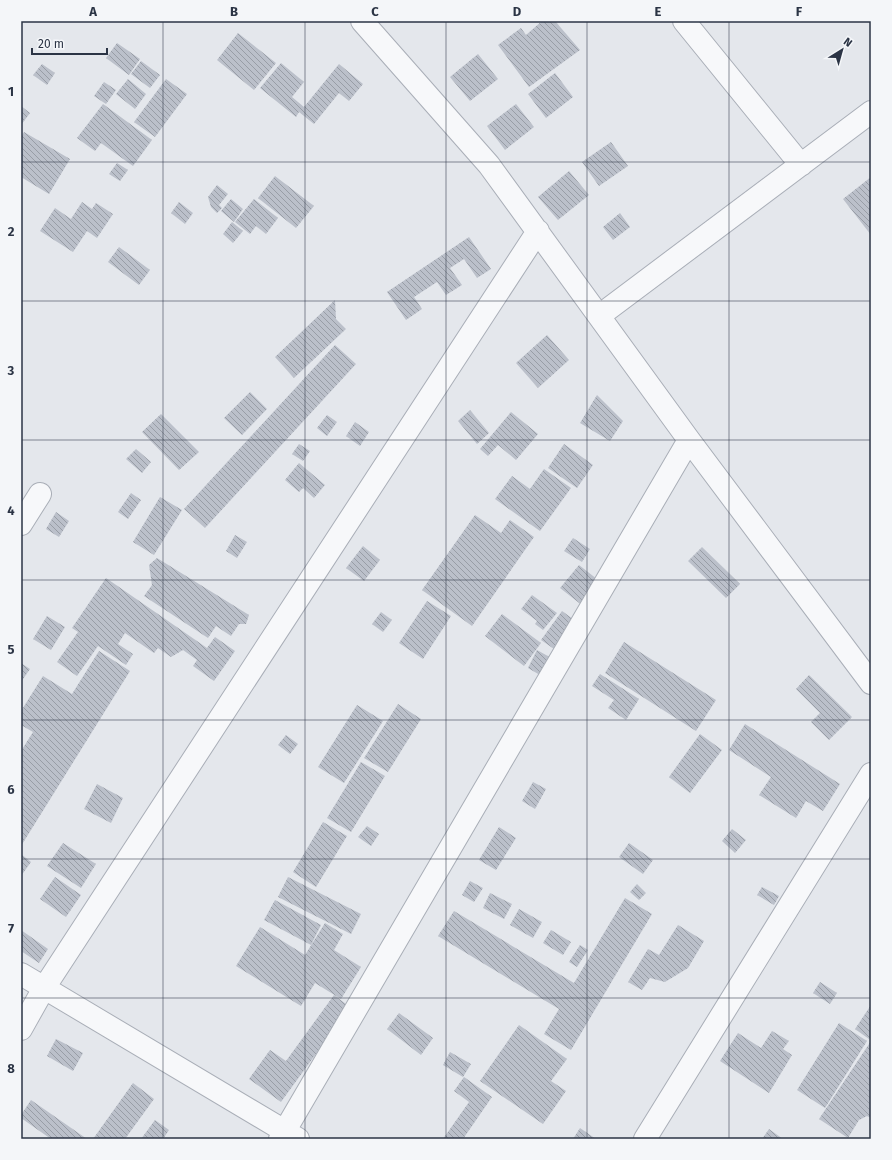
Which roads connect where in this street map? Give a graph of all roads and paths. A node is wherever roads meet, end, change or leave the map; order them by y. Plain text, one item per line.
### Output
1 (362, 21) edge
2 (684, 21) edge
3 (871, 112) edge
4 (801, 165) junction
5 (538, 232) junction
6 (599, 316) junction
7 (689, 440) junction
8 (40, 494) dead end
9 (21, 524) edge
10 (871, 683) edge
11 (871, 774) edge
12 (21, 974) edge
13 (44, 988) junction
14 (21, 1029) edge
15 (288, 1136) edge
16 (645, 1139) edge

1 - 5 street
2 - 4 street
3 - 4 street
4 - 6 street
5 - 6 street
5 - 13 street
6 - 7 street
7 - 10 street
7 - 15 street
8 - 9 street
11 - 16 street
12 - 13 street
13 - 14 street
13 - 15 street

